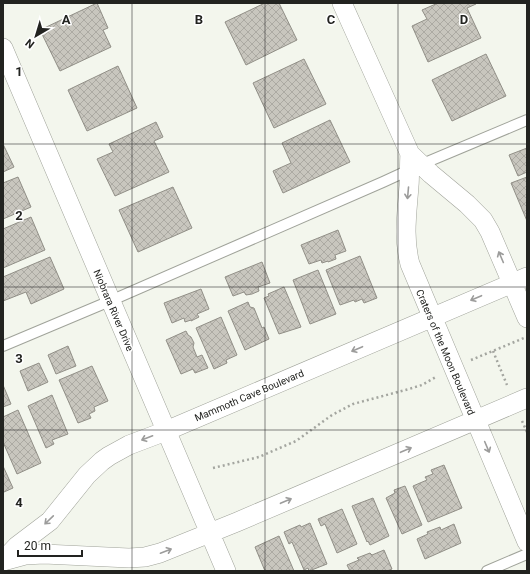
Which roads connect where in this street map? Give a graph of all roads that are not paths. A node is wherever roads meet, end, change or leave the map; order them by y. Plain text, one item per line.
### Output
1 (342, 3) edge
2 (3, 48) edge
3 (527, 120) edge
4 (413, 163) junction
5 (520, 280) edge
6 (110, 301) junction
7 (432, 317) junction
8 (527, 318) edge
9 (3, 346) edge
10 (527, 398) edge
11 (475, 420) junction
12 (166, 431) junction
13 (210, 533) junction
14 (527, 542) edge
15 (527, 554) edge
16 (3, 561) edge
17 (226, 571) edge
18 (487, 571) edge

1 - 4 street, Craters of the Moon Boulevard
2 - 6 street, Niobrara River Drive
3 - 4 lane
5 -> 4 street, Craters of the Moon Boulevard
4 - 6 lane
4 -> 7 street, Craters of the Moon Boulevard
5 -> 7 street, Mammoth Cave Boulevard
5 - 8 street, Craters of the Moon Boulevard
6 - 9 lane
6 - 12 street, Niobrara River Drive
7 - 11 street, Craters of the Moon Boulevard
7 -> 12 street, Mammoth Cave Boulevard
10 - 11 street, Mammoth Cave Boulevard
13 -> 11 street, Mammoth Cave Boulevard
11 -> 14 street, Craters of the Moon Boulevard
12 - 13 street, Niobrara River Drive
12 -> 16 street, Mammoth Cave Boulevard
16 -> 13 street, Mammoth Cave Boulevard
13 - 17 street, Niobrara River Drive
15 - 18 lane

